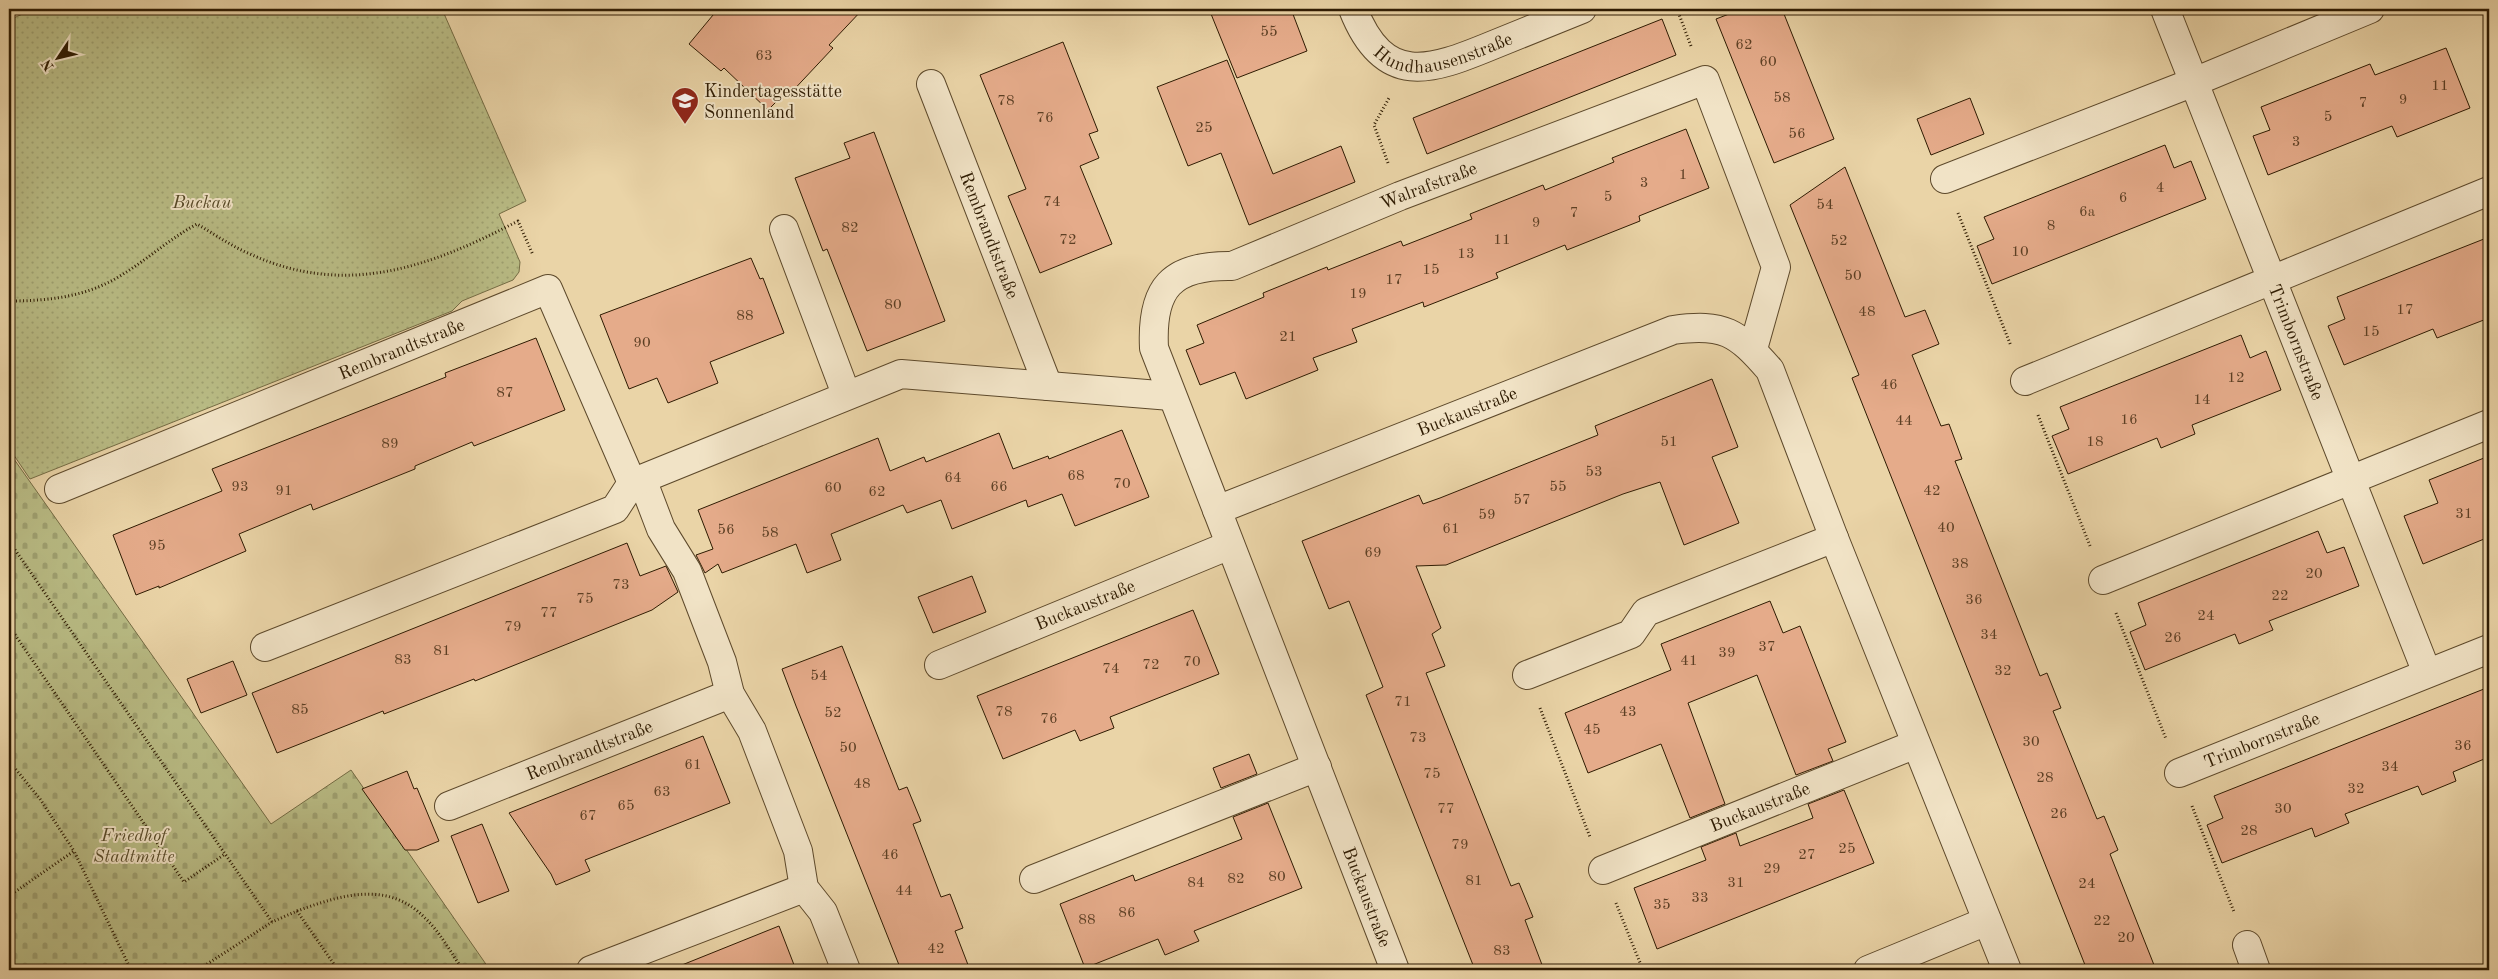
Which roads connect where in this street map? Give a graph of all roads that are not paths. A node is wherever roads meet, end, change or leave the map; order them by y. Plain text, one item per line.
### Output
1 (1353, 9) edge
2 (1582, 9) edge
3 (2165, 9) edge
4 (2370, 9) edge
5 (2194, 82) junction
6 (931, 84) dead end
7 (1945, 179) dead end
8 (2489, 191) edge
9 (784, 229) dead end
10 (2271, 279) junction
11 (1753, 349) junction
12 (2025, 381) dead end
13 (1048, 386) junction
14 (846, 394) junction
15 (1171, 396) junction
16 (2489, 424) edge
17 (2350, 479) junction
18 (637, 481) junction
19 (59, 490) dead end
20 (1217, 510) junction
21 (1834, 538) junction
22 (1230, 545) junction
23 (2103, 580) dead end
24 (265, 647) dead end
25 (2489, 649) edge
26 (939, 665) dead end
27 (2427, 673) junction
28 (1528, 675) road end
29 (730, 694) junction
30 (1916, 744) junction
31 (1317, 768) junction
32 (2179, 773) dead end
33 (449, 806) dead end
34 (1603, 870) road end
35 (1034, 879) dead end
36 (804, 888) junction
37 (1987, 921) junction
38 (2247, 945) dead end
39 (591, 970) edge
40 (846, 970) edge
41 (1395, 970) edge
42 (1868, 970) edge
43 (2007, 970) edge
44 (2256, 970) edge

1 - 2 street, Hundhausenstraße
3 - 5 street, Trimbornstraße
4 - 5 street
5 - 7 street
5 - 10 street, Trimbornstraße
6 - 13 street, Rembrandtstraße
8 - 10 street
9 - 14 street
10 - 12 street
10 - 17 street, Trimbornstraße
11 - 15 street, Walrafstraße
11 - 20 street, Buckaustraße
11 - 21 street, Buckaustraße
13 - 14 street
13 - 15 street
14 - 18 street
15 - 20 street
16 - 17 street
17 - 23 street
17 - 27 street, Trimbornstraße
18 - 19 street, Rembrandtstraße
18 - 24 street
18 - 29 street
20 - 22 street, Buckaustraße
21 - 28 street
21 - 30 street, Buckaustraße
22 - 26 street, Buckaustraße
22 - 31 street, Buckaustraße
25 - 27 street, Trimbornstraße
27 - 32 street, Trimbornstraße
29 - 33 street, Rembrandtstraße
29 - 36 street
30 - 34 street, Buckaustraße
30 - 37 street, Buckaustraße
31 - 35 street
31 - 41 street, Buckaustraße
36 - 39 street
36 - 40 street
37 - 42 street
37 - 43 street, Buckaustraße
38 - 44 street

